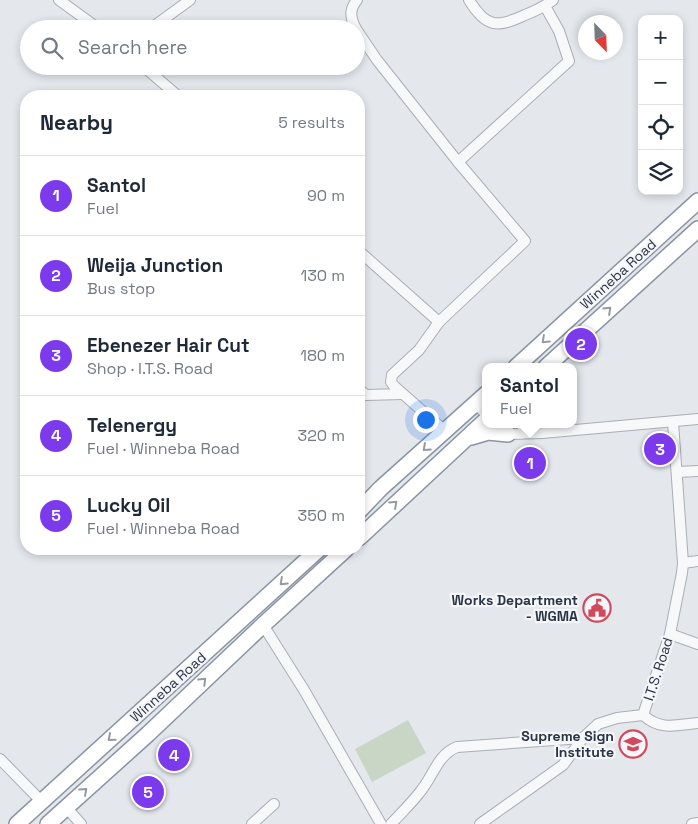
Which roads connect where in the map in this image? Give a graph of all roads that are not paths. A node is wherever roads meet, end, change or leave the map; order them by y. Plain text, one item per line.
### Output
1 (59, 0) edge
2 (190, 0) edge
3 (357, 0) edge
4 (469, 0) edge
5 (549, 3) edge
6 (87, 20) edge
7 (162, 20) edge
8 (352, 20) edge
9 (365, 42) edge
10 (154, 75) edge
11 (171, 90) edge
12 (458, 162) junction
13 (698, 201) edge
14 (698, 229) edge
15 (365, 256) edge
16 (439, 322) junction
17 (520, 363) edge
18 (550, 363) edge
19 (365, 394) edge
20 (402, 394) junction
21 (482, 405) edge
22 (698, 419) edge
23 (673, 422) junction
24 (482, 424) edge
25 (577, 426) edge
26 (518, 428) edge
27 (445, 430) junction
28 (465, 439) junction
29 (698, 471) edge
30 (677, 472) junction
31 (365, 504) edge
32 (365, 532) edge
33 (312, 555) edge
34 (339, 555) edge
35 (698, 561) edge
36 (683, 563) junction
37 (263, 625) junction
38 (670, 634) junction
39 (698, 644) edge
40 (643, 715) junction
41 (129, 722) junction
42 (698, 723) edge
43 (148, 734) junction
44 (583, 738) junction
45 (0, 759) edge
46 (42, 802) junction
47 (274, 804) dead end
48 (66, 807) junction
49 (698, 822) edge
50 (17, 824) edge
51 (48, 824) edge
52 (81, 824) edge
53 (252, 824) edge
54 (381, 824) edge
55 (391, 824) edge
56 (480, 824) edge
57 (692, 824) edge

1 - 6 street
2 - 7 street
3 - 8 street
4 - 5 street
5 - 12 street
9 - 12 street
10 - 11 street
12 - 16 street
13 -> 17 highway, Winneba Road
18 -> 14 highway, Winneba Road
15 - 16 street
16 - 20 street
19 - 20 street
20 - 27 street
21 - 27 highway
22 - 23 street
23 - 25 street
23 - 30 street, I.T.S. Road
24 - 28 highway
26 - 28 highway
27 -> 31 highway
32 -> 28 highway
29 - 30 street
30 - 36 street, I.T.S. Road
33 -> 41 highway, Winneba Road
34 - 37 highway, Winneba Road
35 - 36 street
36 - 38 street, I.T.S. Road
43 -> 37 highway, Winneba Road
37 - 54 street
38 - 39 street
38 - 40 street, I.T.S. Road
40 - 42 street
40 - 44 street, I.T.S. Road
41 - 43 highway
41 -> 46 highway, Winneba Road
48 -> 43 highway, Winneba Road
44 - 55 street
44 - 56 street, I.T.S. Road
45 - 46 street
46 - 50 highway, Winneba Road
47 - 53 street
48 - 51 highway, Winneba Road
48 - 52 street
49 - 57 street

